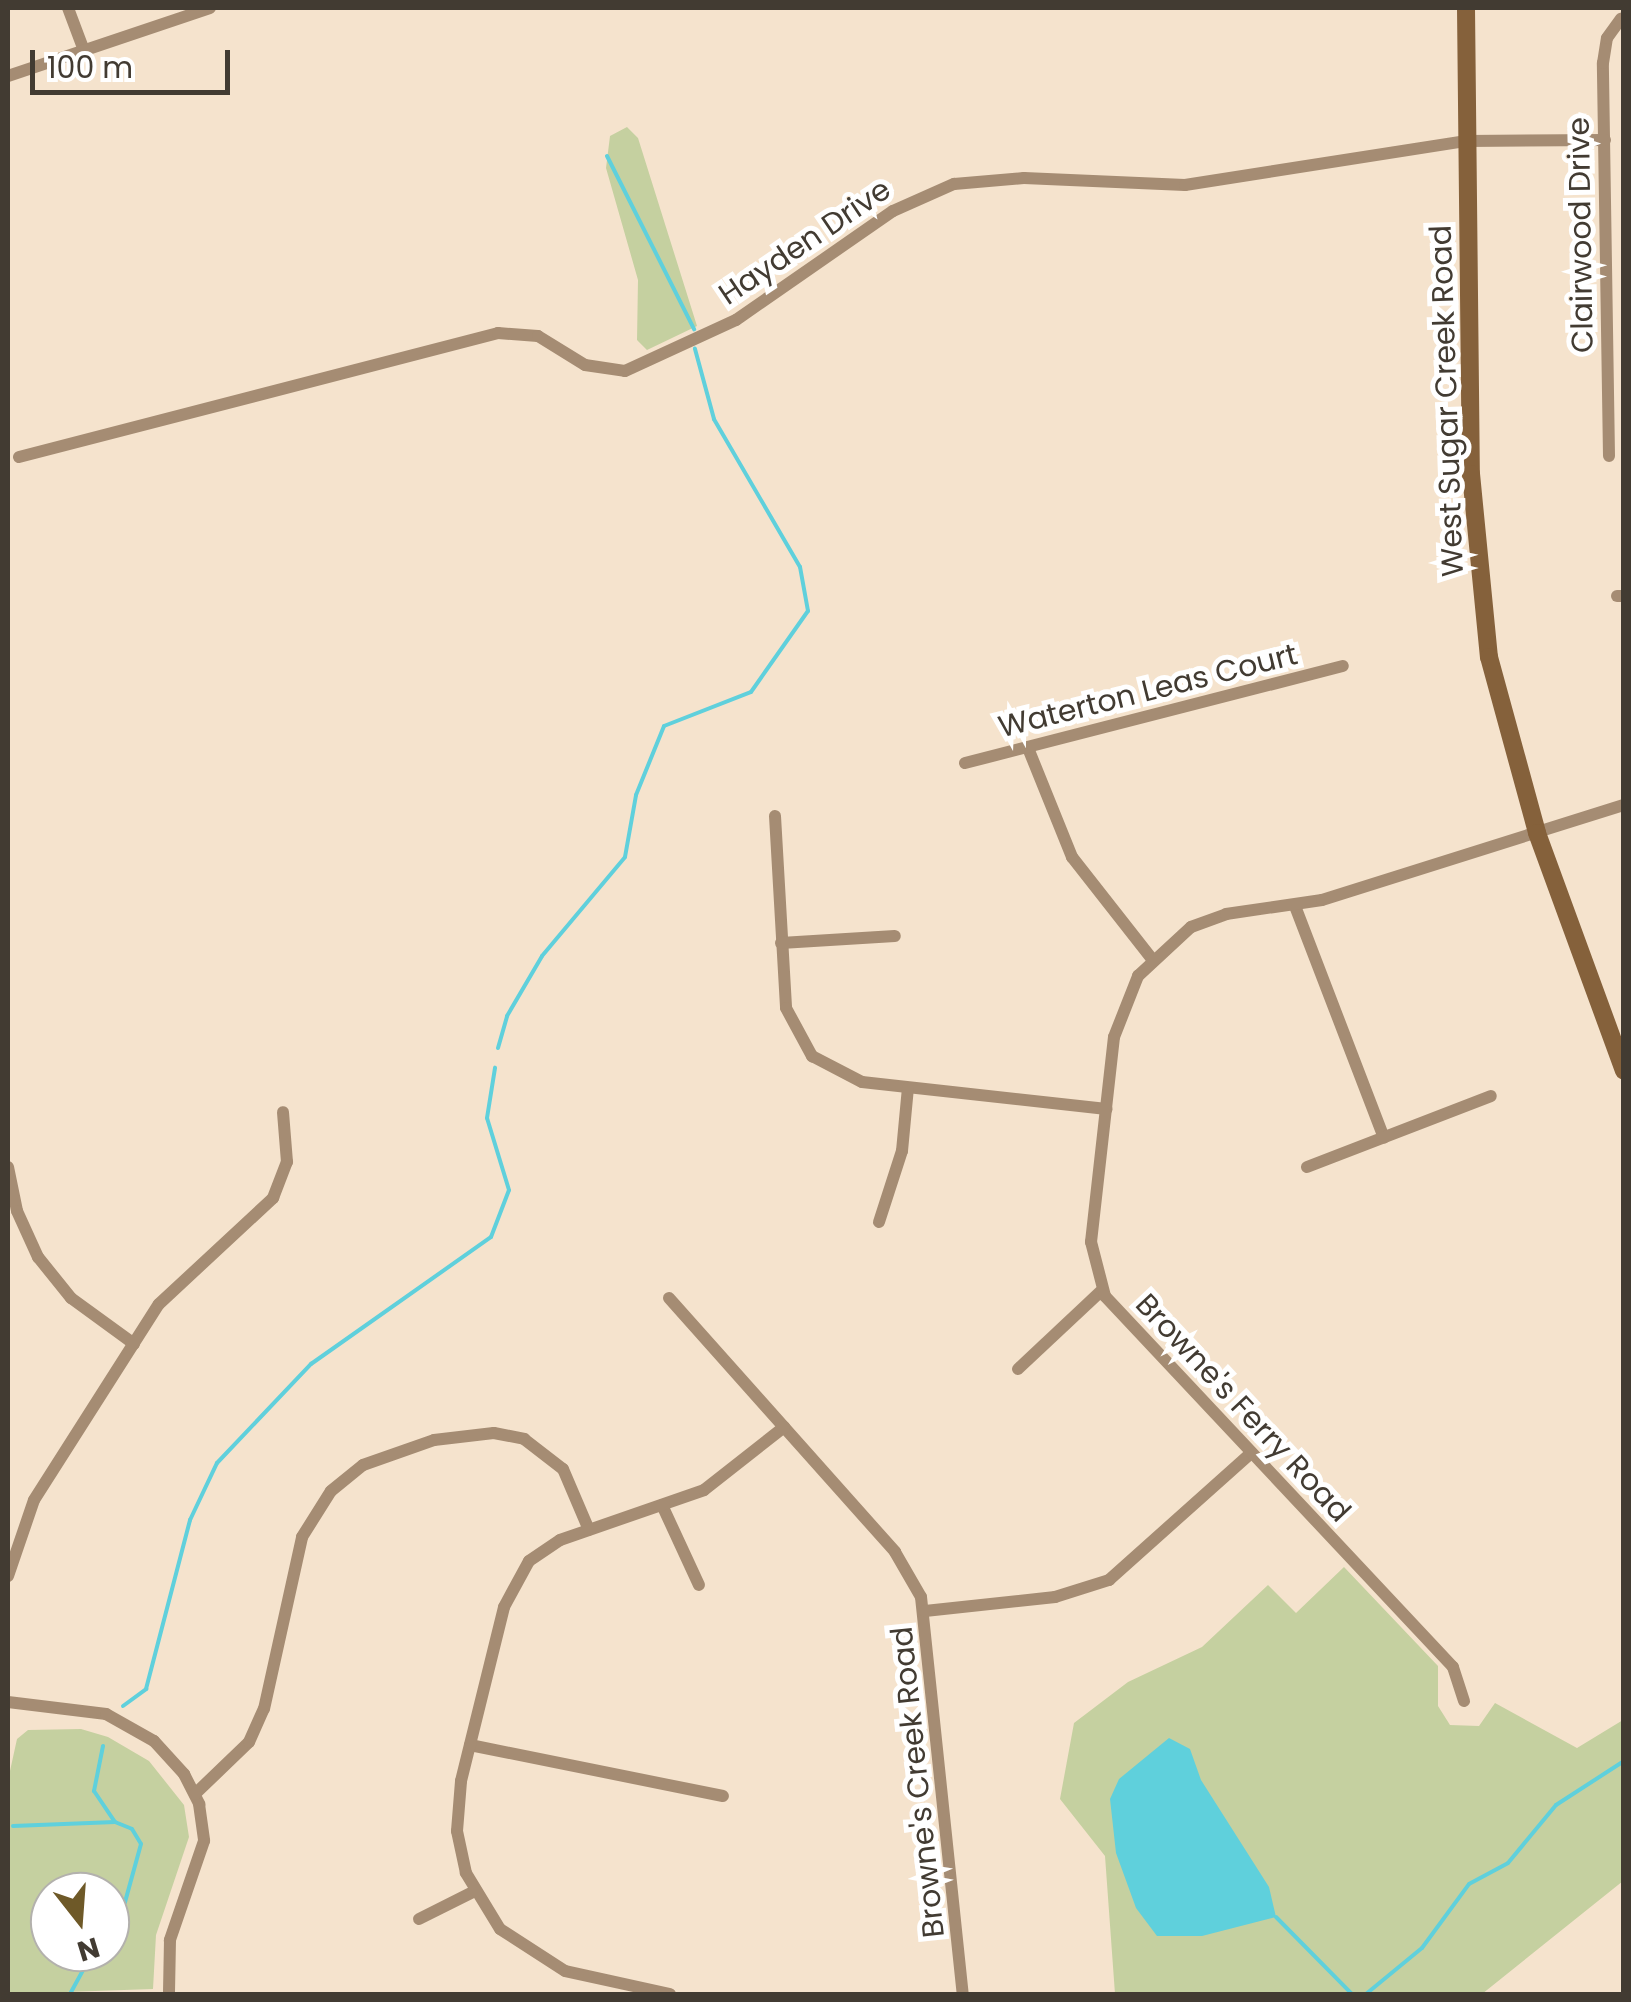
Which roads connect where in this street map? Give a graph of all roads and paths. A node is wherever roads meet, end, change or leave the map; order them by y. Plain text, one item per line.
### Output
1 (68, 8) edge
2 (210, 8) edge
3 (1466, 8) edge
4 (1620, 19) dead end
5 (82, 48) junction
6 (8, 76) edge
7 (1604, 140) junction
8 (1468, 141) junction
9 (1608, 456) dead end
10 (19, 457) dead end
11 (1343, 666) dead end
12 (1028, 748) junction
13 (965, 763) dead end
14 (1624, 805) edge
15 (775, 816) dead end
16 (1537, 833) junction
17 (1295, 906) junction
18 (896, 936) dead end
19 (781, 943) junction
20 (1152, 958) junction
21 (1624, 1071) edge
22 (908, 1088) junction
23 (1491, 1096) dead end
24 (1107, 1109) junction
25 (283, 1112) dead end
26 (1384, 1138) junction
27 (8, 1167) edge
28 (1307, 1167) dead end
29 (12, 1213) edge
30 (879, 1222) dead end
31 (1102, 1290) junction
32 (669, 1298) dead end
33 (134, 1344) junction
34 (1018, 1370) dead end
35 (784, 1428) junction
36 (1251, 1453) junction
37 (662, 1506) junction
38 (590, 1530) junction
39 (8, 1576) edge
40 (699, 1585) dead end
41 (925, 1611) junction
42 (1464, 1701) dead end
43 (8, 1702) edge
44 (470, 1745) junction
45 (195, 1794) junction
46 (723, 1796) dead end
47 (473, 1892) junction
48 (419, 1920) dead end
49 (169, 1994) edge
50 (670, 1994) edge
51 (964, 1994) edge

1 - 5 street
2 - 5 street
3 - 8 main road, West Sugar Creek Road
4 - 7 street, Clairwood Drive
5 - 6 street
7 - 8 street, Hayden Drive
7 - 9 street, Clairwood Drive
8 - 10 street, Hayden Drive
8 - 16 main road, West Sugar Creek Road
11 - 12 street, Waterton Leas Court
12 - 13 street, Waterton Leas Court
12 - 20 street
14 - 16 street, Browne's Ferry Road
15 - 19 street
16 - 17 street, Browne's Ferry Road
16 - 21 main road, West Sugar Creek Road
17 - 20 street, Browne's Ferry Road
17 - 26 street
18 - 19 street
19 - 22 street
20 - 24 street, Browne's Ferry Road
22 - 24 street
22 - 30 street
23 - 26 street
24 - 31 street, Browne's Ferry Road
25 - 33 street
26 - 28 street
27 - 29 street
29 - 33 street
31 - 34 street
31 - 36 street, Browne's Ferry Road
32 - 35 street, Browne's Creek Road
33 - 39 street
35 - 37 street
35 - 41 street, Browne's Creek Road
36 - 41 street
36 - 42 street, Browne's Ferry Road
37 - 38 street
37 - 40 street
38 - 44 street
38 - 45 street
41 - 51 street, Browne's Creek Road
43 - 45 street
44 - 46 street
44 - 47 street
45 - 49 street
47 - 48 street
47 - 50 street

